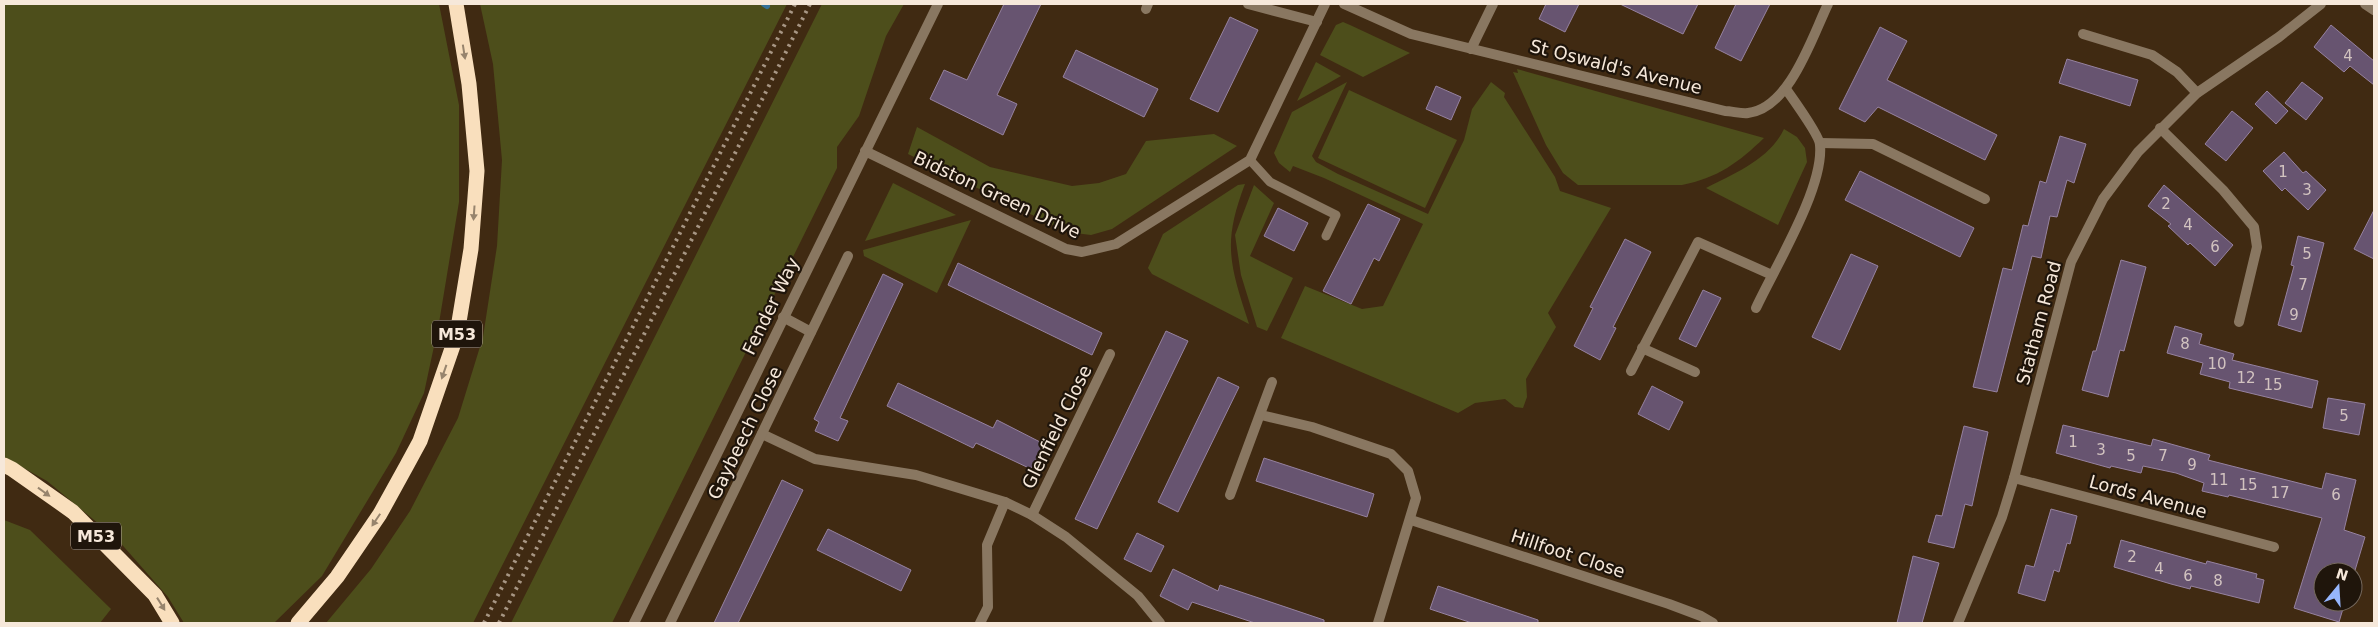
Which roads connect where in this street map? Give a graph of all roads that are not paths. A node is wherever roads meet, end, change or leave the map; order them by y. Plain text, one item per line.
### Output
1 (456, 4) edge
2 (938, 4) edge
3 (1248, 4) edge
4 (1325, 4) edge
5 (1344, 4) edge
6 (1492, 4) edge
7 (1828, 4) edge
8 (2321, 4) edge
9 (2365, 4) edge
10 (2374, 10) edge
11 (1317, 22) junction
12 (2083, 34) dead end
13 (1471, 49) junction
14 (1786, 89) junction
15 (2198, 93) junction
16 (2160, 128) junction
17 (1820, 143) junction
18 (866, 151) junction
19 (1250, 160) junction
20 (1985, 199) dead end
21 (1326, 236) dead end
22 (848, 256) dead end
23 (1772, 275) junction
24 (1756, 308) dead end
25 (782, 317) junction
26 (2239, 322) dead end
27 (811, 332) junction
28 (1642, 348) junction
29 (1110, 354) dead end
30 (1631, 371) dead end
31 (1695, 372) dead end
32 (1272, 382) dead end
33 (1261, 415) junction
34 (762, 434) junction
35 (4, 465) edge
36 (2014, 478) junction
37 (1230, 495) dead end
38 (1005, 502) junction
39 (1032, 515) junction
40 (1411, 520) junction
41 (2274, 547) dead end
42 (172, 623) edge
43 (298, 623) edge
44 (634, 623) edge
45 (670, 623) edge
46 (980, 623) edge
47 (1160, 623) edge
48 (1378, 623) edge
49 (1713, 623) edge
50 (1958, 623) edge

1 -> 43 highway, M53
2 - 18 street, Fender Way
3 - 11 street
4 - 11 street
5 - 13 street, St Oswald's Avenue
6 - 13 street
7 - 14 street, St Oswald's Avenue
8 - 15 street, Statham Road
9 - 10 street
11 - 19 street
12 - 15 street
13 - 14 street, St Oswald's Avenue
14 - 17 street
15 - 16 street, Statham Road
16 - 26 street
16 - 36 street, Statham Road
17 - 20 street
17 - 23 street
18 - 19 street, Bidston Green Drive
18 - 25 street, Fender Way
19 - 21 lane
22 - 27 street, Gaybeech Close
23 - 24 street
23 - 28 street
25 - 27 street
25 - 44 street, Fender Way
27 - 34 street, Gaybeech Close
28 - 30 street
28 - 31 street
29 - 39 street, Glenfield Close
32 - 33 street
33 - 37 street
33 - 40 street
34 - 38 street
34 - 45 street, Gaybeech Close
35 -> 42 highway, M53
36 - 41 street, Lords Avenue
36 - 50 street, Statham Road
38 - 39 street
38 - 46 street
39 - 47 street
40 - 48 street
40 - 49 street, Hillfoot Close

